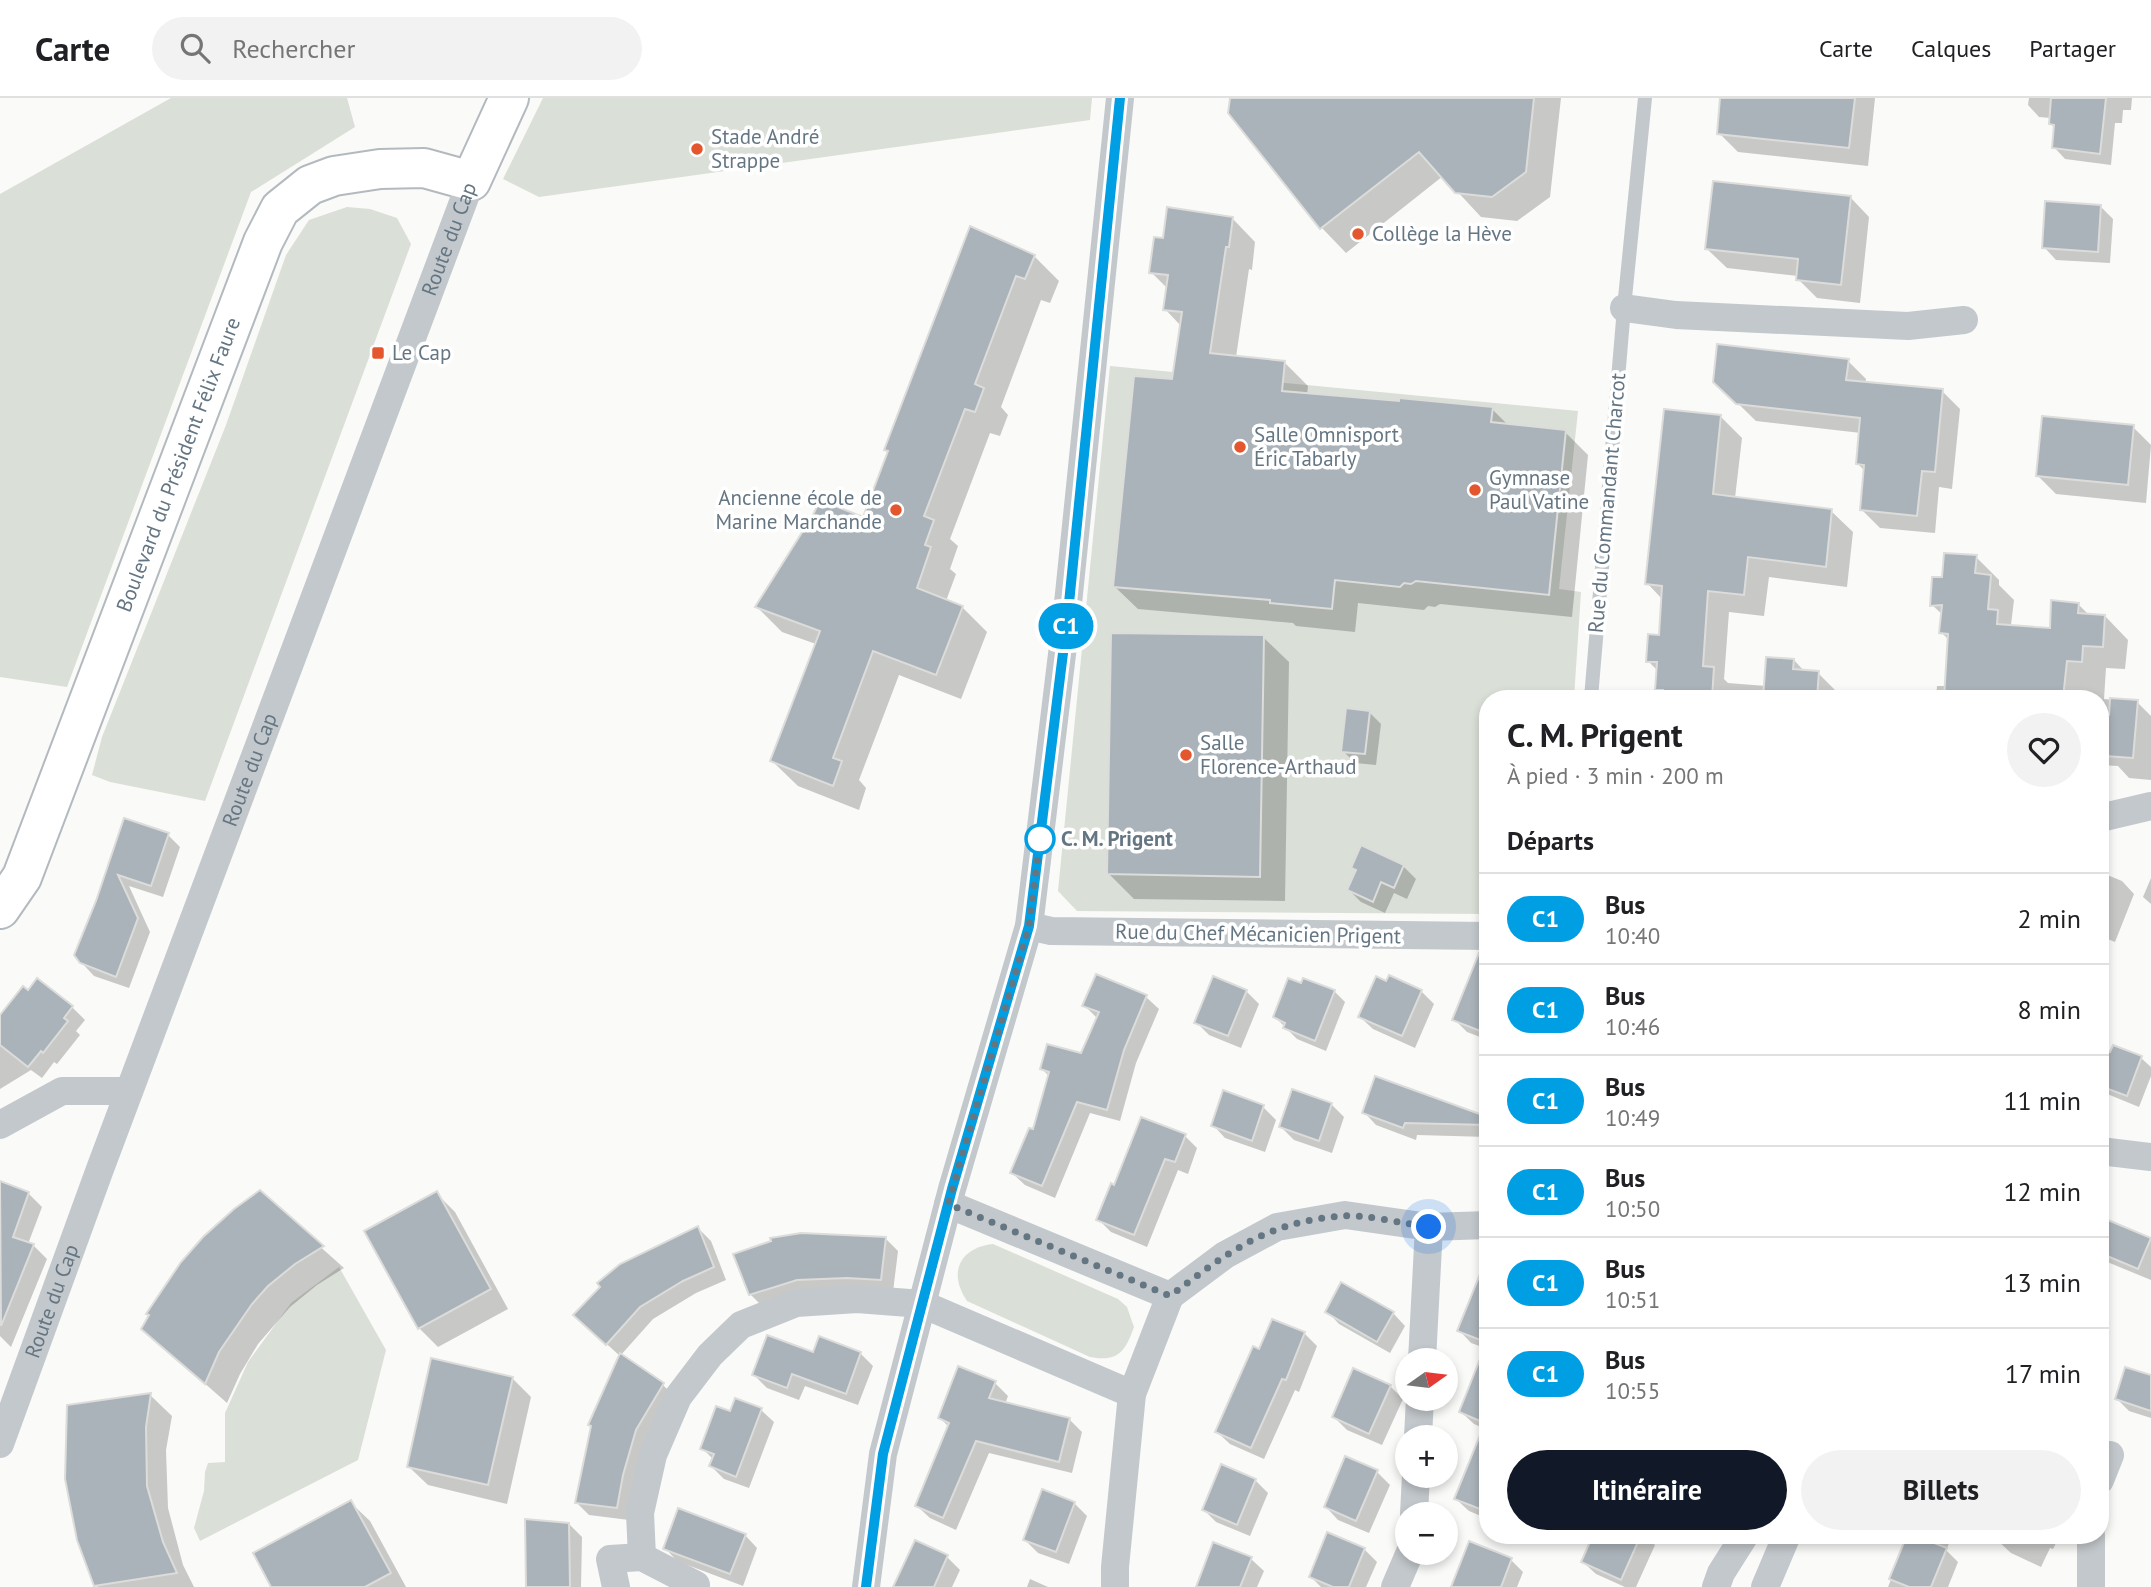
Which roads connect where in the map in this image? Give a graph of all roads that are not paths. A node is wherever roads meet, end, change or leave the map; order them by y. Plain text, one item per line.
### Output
1 (509, 98) edge
2 (1120, 98) edge
3 (1645, 98) edge
4 (471, 181) junction
5 (1623, 309) junction
6 (1964, 320) dead end
7 (1592, 690) edge
8 (2151, 806) edge
9 (2109, 816) edge
10 (0, 909) edge
11 (1029, 926) junction
12 (1479, 936) edge
13 (130, 1091) junction
14 (0, 1125) edge
15 (2109, 1152) edge
16 (2151, 1157) edge
17 (948, 1204) junction
18 (1479, 1225) edge
19 (1429, 1227) junction
20 (1170, 1296) junction
21 (922, 1304) junction
22 (1423, 1348) edge
23 (1132, 1394) junction
24 (0, 1444) edge
25 (1739, 1544) edge
26 (1783, 1544) edge
27 (2091, 1544) edge
28 (642, 1557) junction
29 (1404, 1565) edge
30 (616, 1587) edge
31 (695, 1587) edge
32 (866, 1587) edge
33 (1115, 1587) edge
34 (1395, 1587) edge
35 (1716, 1587) edge
36 (1765, 1587) edge
37 (2091, 1587) edge

1 - 4 street, Route du Cap
2 - 11 street
3 - 5 lane, Rue du Commandant Charcot
4 - 10 street, Boulevard du Président Félix Faure
4 - 13 street, Route du Cap
5 - 6 street
5 - 7 lane, Rue du Commandant Charcot
8 - 9 street
11 - 12 street, Rue du Chef Mécanicien Prigent
11 - 17 street
13 - 14 street
13 - 24 street, Route du Cap
15 - 16 street
17 - 20 street
17 - 21 street
18 - 19 street
19 - 20 street
19 - 22 street
20 - 23 street
21 - 23 street
21 - 28 street
21 - 32 street
23 - 33 street
25 - 35 street
26 - 36 street
27 - 37 street
28 - 30 street
28 - 31 street
29 - 34 street

